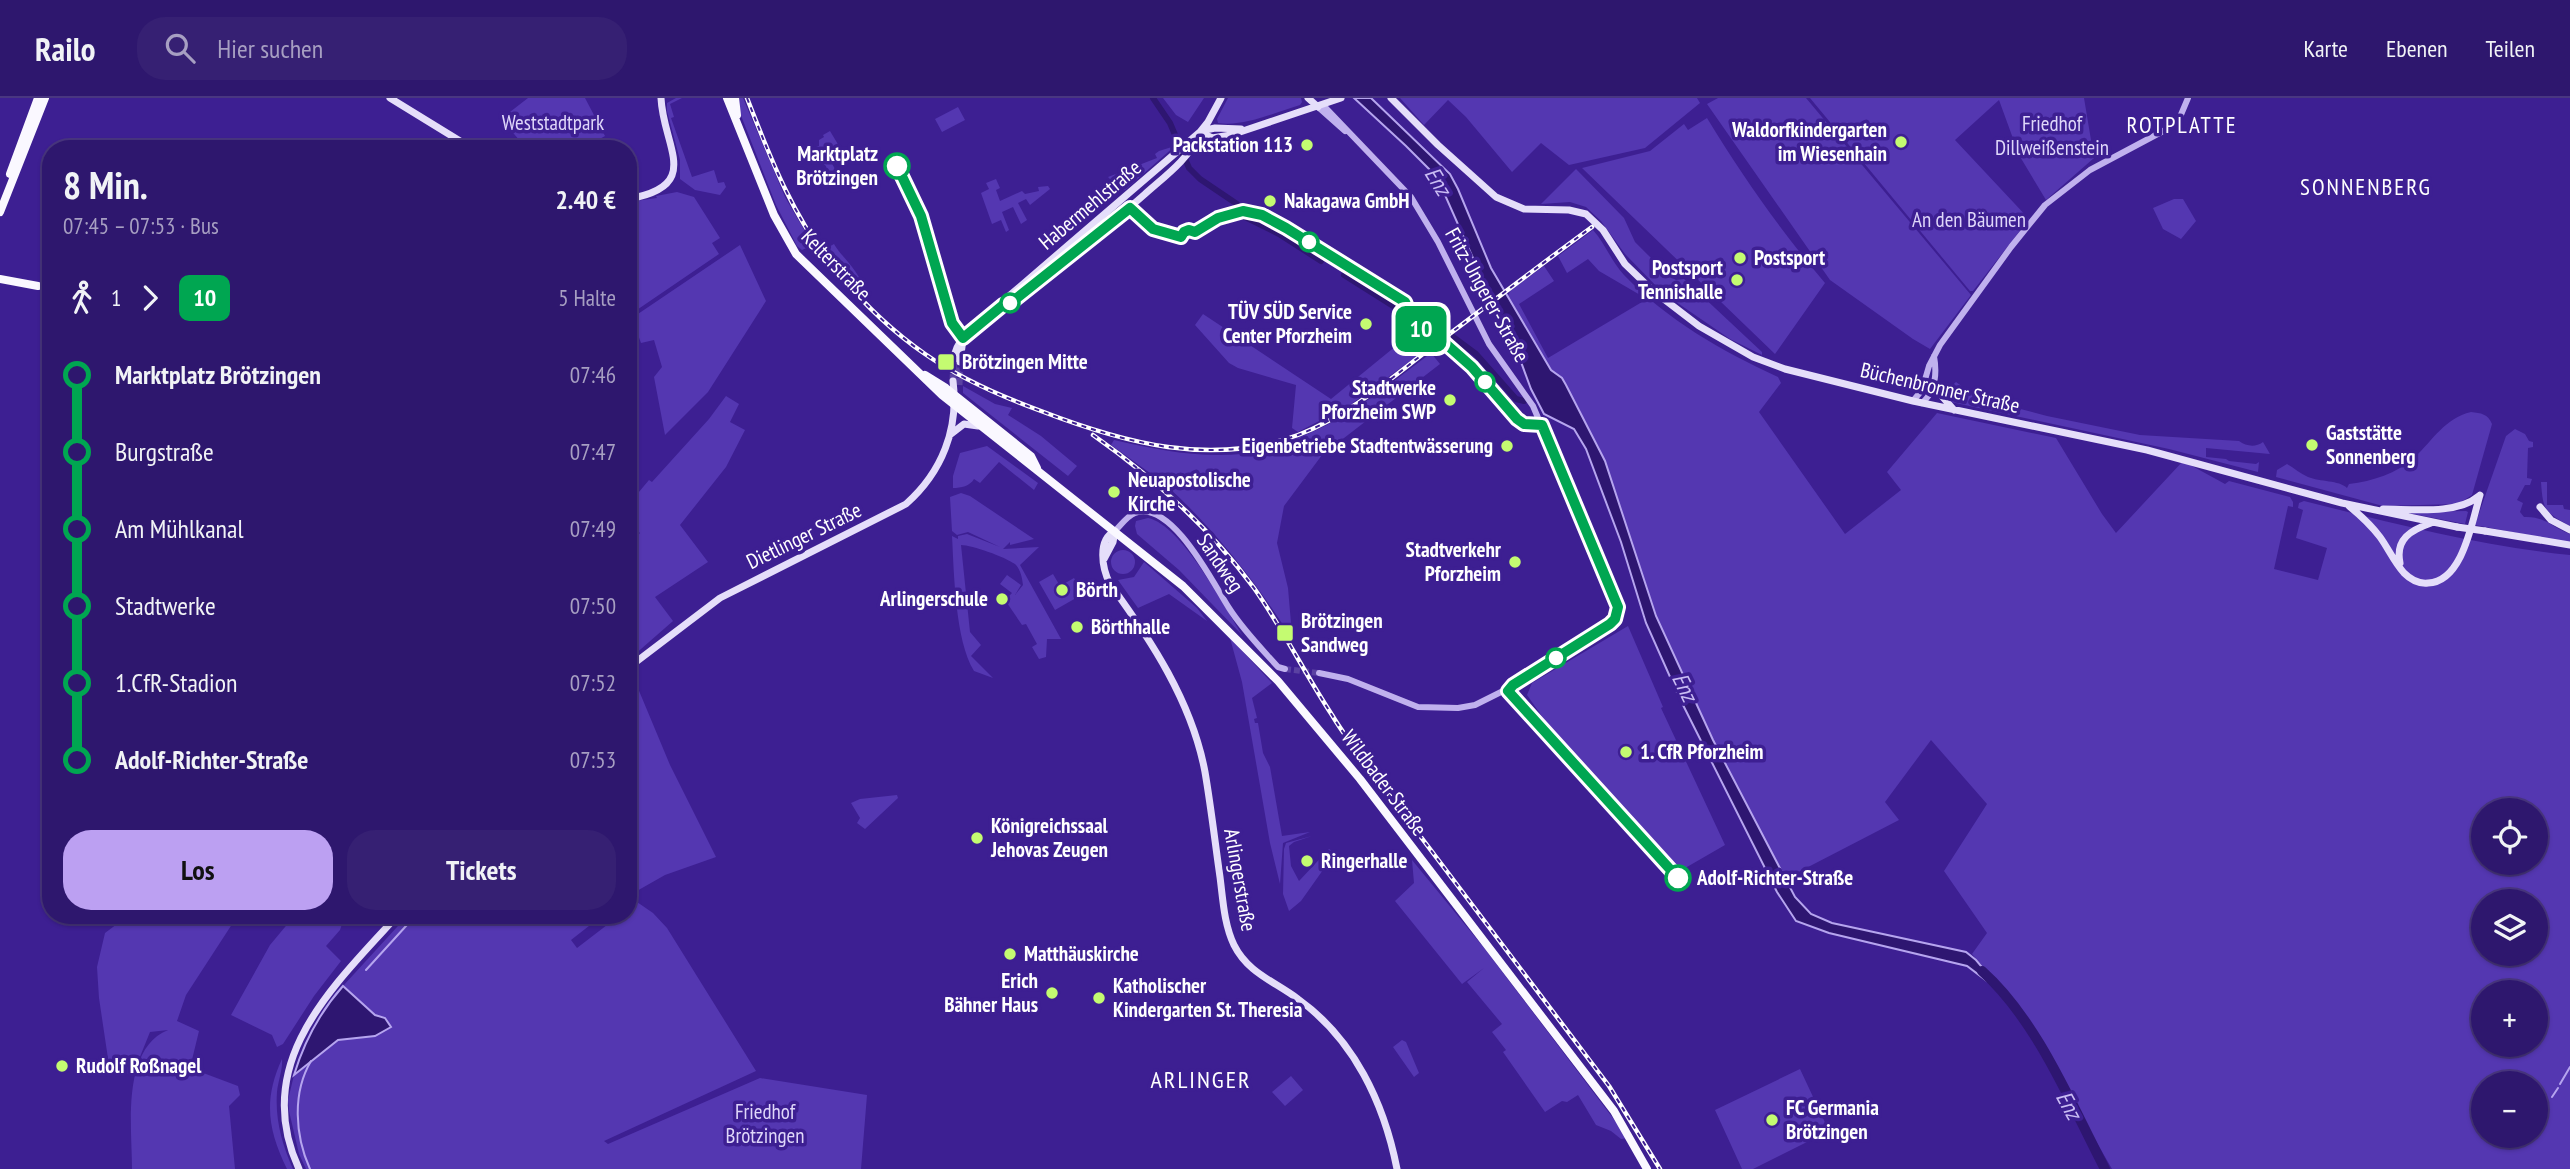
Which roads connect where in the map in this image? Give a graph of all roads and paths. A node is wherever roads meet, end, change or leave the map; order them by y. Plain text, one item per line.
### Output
1 (38, 98) edge
2 (45, 98) edge
3 (390, 98) edge
4 (660, 98) edge
5 (727, 98) edge
6 (735, 98) edge
7 (1221, 98) edge
8 (1308, 98) edge
9 (1317, 98) edge
10 (1391, 98) edge
11 (2188, 98) edge
12 (1337, 100) edge
13 (1320, 106) junction
14 (737, 122) junction
15 (1200, 132) junction
16 (457, 140) edge
17 (4, 197) edge
18 (637, 197) edge
19 (0, 212) edge
20 (0, 221) edge
21 (0, 279) edge
22 (38, 286) dead end
23 (1934, 356) junction
24 (957, 360) tunnel mouth
25 (922, 373) junction
26 (956, 383) tunnel mouth
27 (1934, 386) junction
28 (955, 395) junction
29 (1918, 402) junction
30 (955, 407) junction
31 (1955, 410) junction
32 (978, 426) junction
33 (950, 434) junction
34 (1038, 470) junction
35 (2346, 503) junction
36 (2540, 507) dead end
37 (2371, 509) junction
38 (2433, 523) junction
39 (2570, 530) edge
40 (1115, 531) junction
41 (2570, 545) edge
42 (2402, 570) junction
43 (637, 661) edge
44 (1285, 668) tunnel mouth
45 (1323, 673) tunnel mouth
46 (390, 924) edge
47 (299, 1169) edge
48 (1397, 1169) edge
49 (1647, 1169) edge

1 - 17 main road
2 - 17 main road
3 - 16 main road
4 - 18 main road
5 - 14 main road, Kelterstraße
6 - 14 main road, Kelterstraße
7 - 15 main road, Habermehlstraße
8 - 13 main road, Fritz-Ungerer-Straße
9 - 13 main road, Fritz-Ungerer-Straße
10 - 29 main road, Büchenbronner Straße
11 - 23 street
12 - 13 main road
13 - 15 main road
13 - 45 street, Fritz-Ungerer-Straße
14 - 25 main road, Kelterstraße
15 - 24 main road, Habermehlstraße
17 - 19 main road
17 - 20 main road
21 - 22 main road
23 - 27 street
23 - 29 street
25 - 28 main road, Kelterstraße
25 - 30 main road, Kelterstraße
26 - 28 main road
27 - 29 street
27 - 31 main road
28 - 30 main road, Dietlinger Straße
28 - 34 main road, Wildbader Straße
29 - 31 main road, Büchenbronner Straße
30 - 32 main road, Wildbader Straße
30 - 33 main road, Dietlinger Straße
31 - 35 main road, Büchenbronner Straße
32 - 33 main road
32 - 34 main road, Wildbader Straße
33 - 43 main road, Dietlinger Straße
34 - 40 main road, Wildbader Straße
35 - 37 main road, Büchenbronner Straße
35 - 42 main road
36 - 39 main road
37 - 38 main road, Büchenbronner Straße
37 - 42 main road
38 - 41 main road, Büchenbronner Straße, bridge
38 - 42 main road
40 - 44 street, Sandweg
40 - 48 main road, Arlingerstraße
40 - 49 main road, Wildbader Straße
46 - 47 main road

